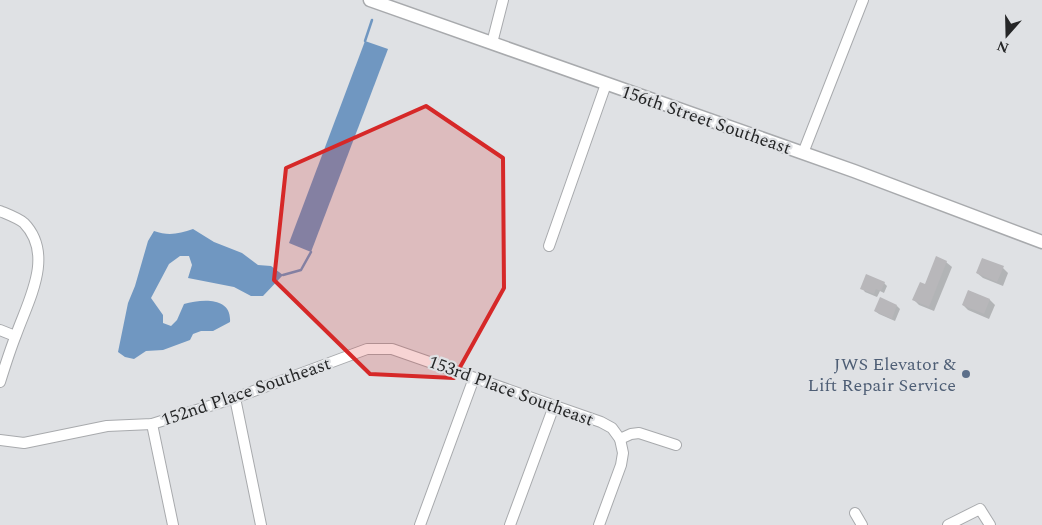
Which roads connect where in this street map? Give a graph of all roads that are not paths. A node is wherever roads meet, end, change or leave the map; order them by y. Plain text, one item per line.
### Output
1 (370, 0) edge
2 (503, 0) edge
3 (863, 0) edge
4 (492, 43) junction
5 (606, 84) junction
6 (803, 153) junction
7 (0, 211) edge
8 (1042, 242) edge
9 (549, 246) dead end
10 (0, 330) edge
11 (15, 336) junction
12 (340, 360) joint
13 (474, 378) junction
14 (0, 382) edge
15 (235, 398) junction
16 (554, 406) junction
17 (152, 424) junction
18 (620, 439) junction
19 (0, 440) edge
20 (676, 445) dead end
21 (855, 513) dead end
22 (173, 525) edge
23 (261, 525) edge
24 (420, 525) edge
25 (510, 525) edge
26 (599, 525) edge
27 (862, 525) edge
28 (948, 525) edge
29 (990, 525) edge

1 - 4 street, 156th Street Southeast
2 - 4 street
3 - 6 street
4 - 5 street, 156th Street Southeast
5 - 6 street, 156th Street Southeast
5 - 9 street
6 - 8 street, 156th Street Southeast
7 - 11 street
10 - 11 street
11 - 14 street
12 - 13 street, 153rd Place Southeast
12 - 15 street, 152nd Place Southeast
13 - 16 street, 153rd Place Southeast
13 - 24 street
15 - 17 street, 152nd Place Southeast
15 - 23 street
16 - 18 street, 153rd Place Southeast
16 - 25 street
17 - 19 street, 152nd Place Southeast
17 - 22 street
18 - 20 street
18 - 26 street
21 - 27 street
28 - 29 street

